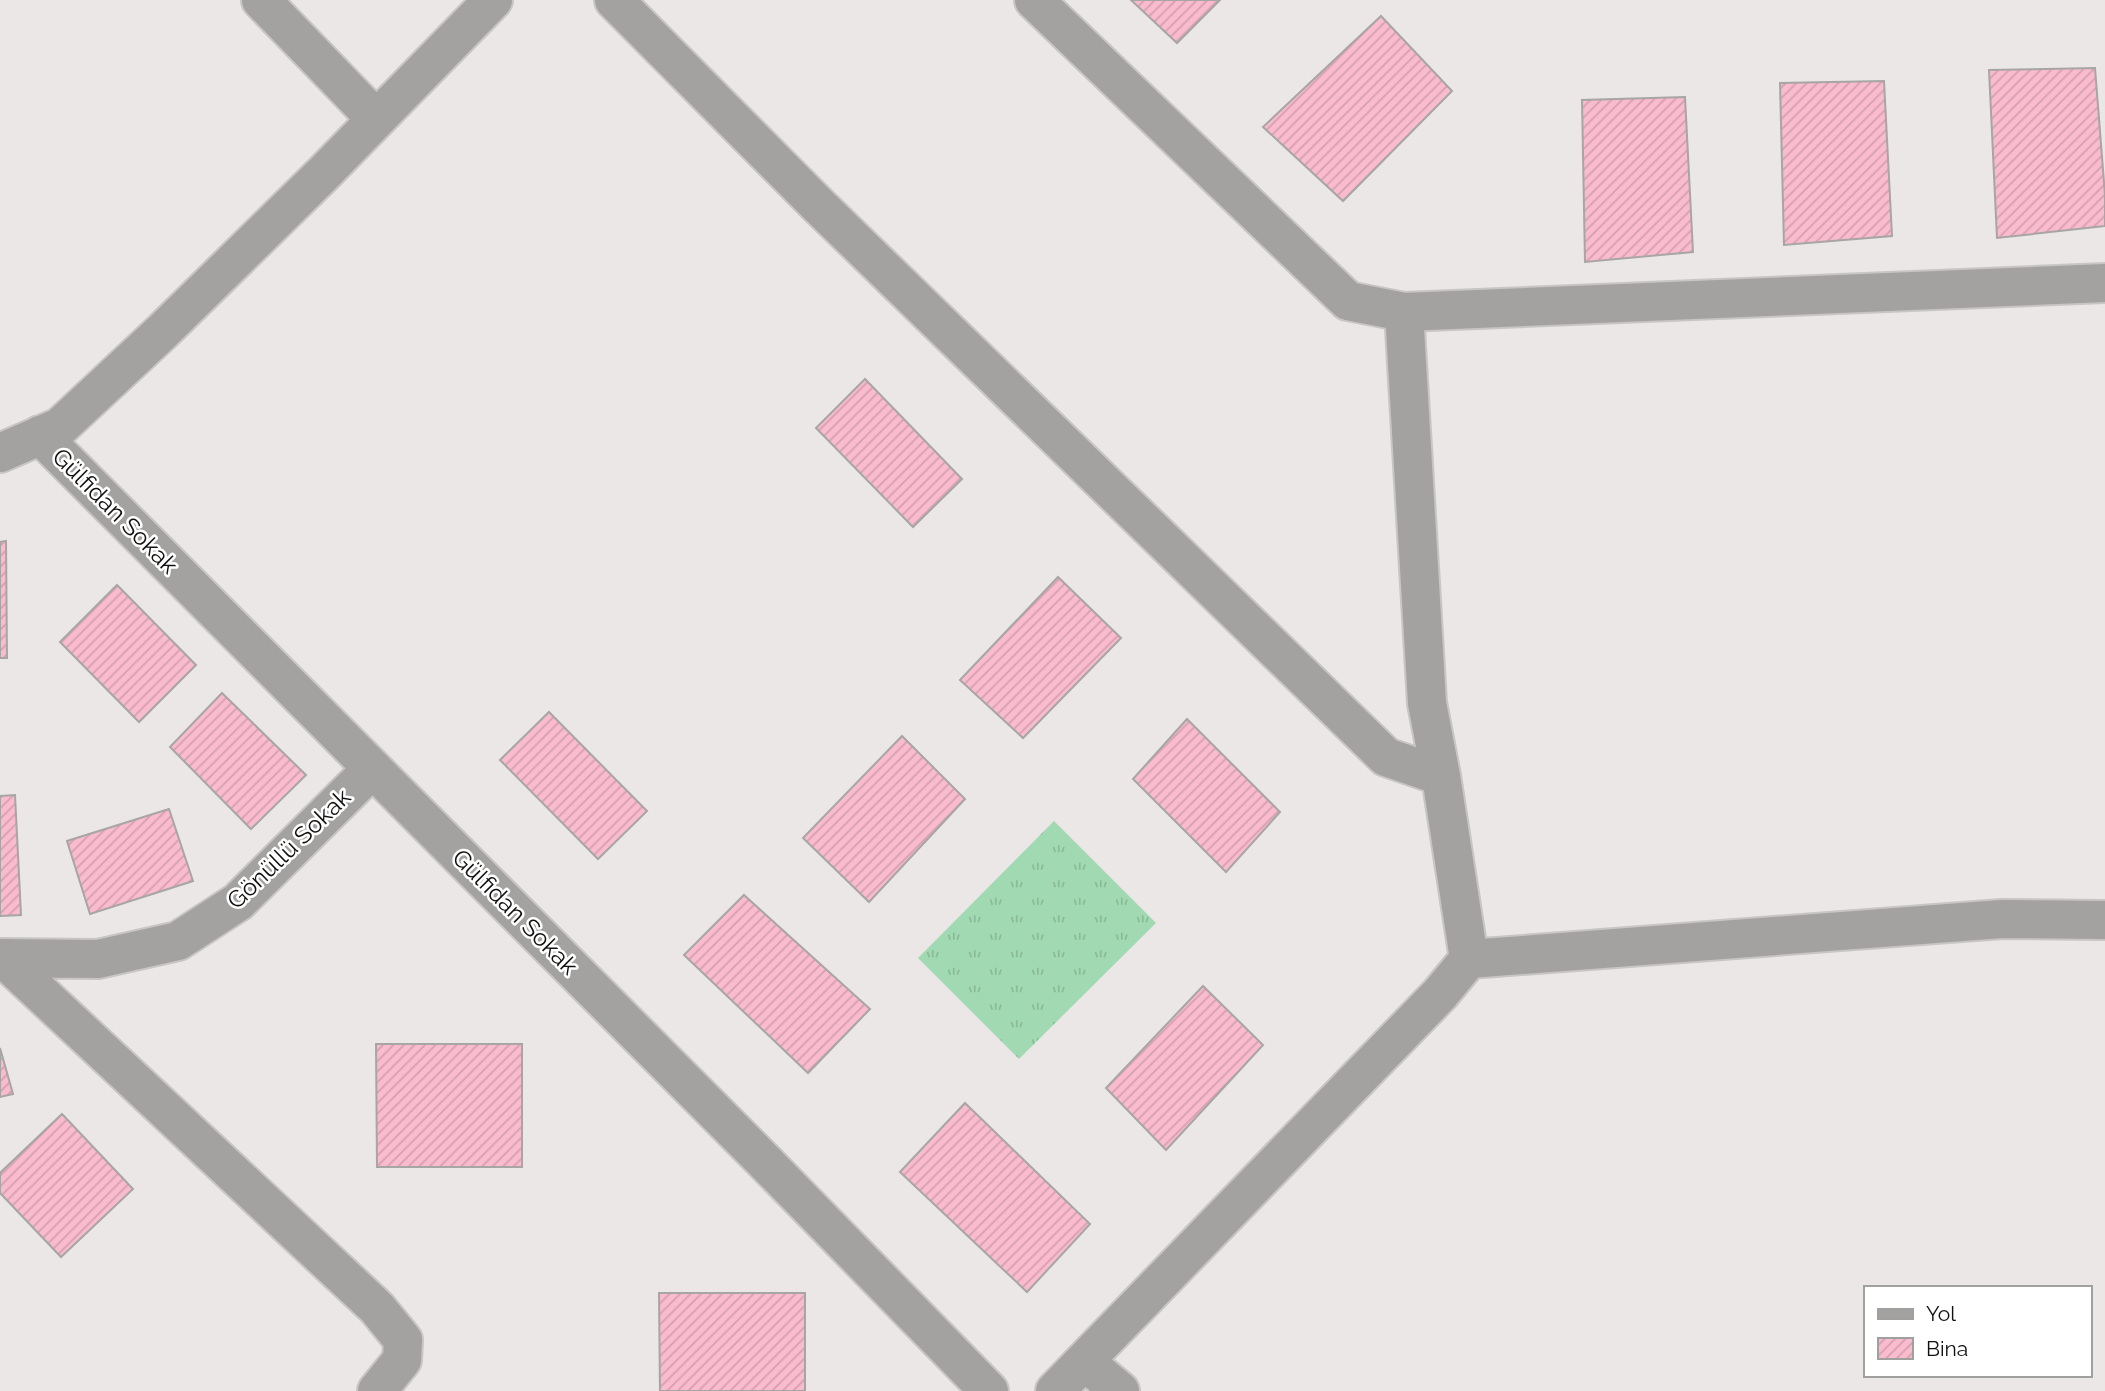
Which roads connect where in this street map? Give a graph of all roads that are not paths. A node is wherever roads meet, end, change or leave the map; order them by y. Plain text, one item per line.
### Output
1 (261, 0) edge
2 (493, 0) edge
3 (614, 0) edge
4 (1034, 0) edge
5 (376, 119) junction
6 (2105, 283) edge
7 (1404, 312) junction
8 (40, 435) junction
9 (0, 453) edge
10 (372, 769) junction
11 (1441, 776) junction
12 (2105, 920) edge
13 (1, 958) edge
14 (1469, 959) junction
15 (1084, 1361) junction
16 (377, 1391) edge
17 (989, 1391) edge
18 (1055, 1391) edge
19 (1120, 1391) edge

1 - 5 street
2 - 5 street
3 - 11 street
4 - 7 street
5 - 8 street
6 - 7 street
7 - 11 street
8 - 9 street
8 - 10 street, Gülfidan Sokak
10 - 13 street, Gönüllü Sokak
10 - 17 street, Gülfidan Sokak
11 - 14 street
12 - 14 street
13 - 16 street
14 - 15 street
15 - 18 street
15 - 19 street

